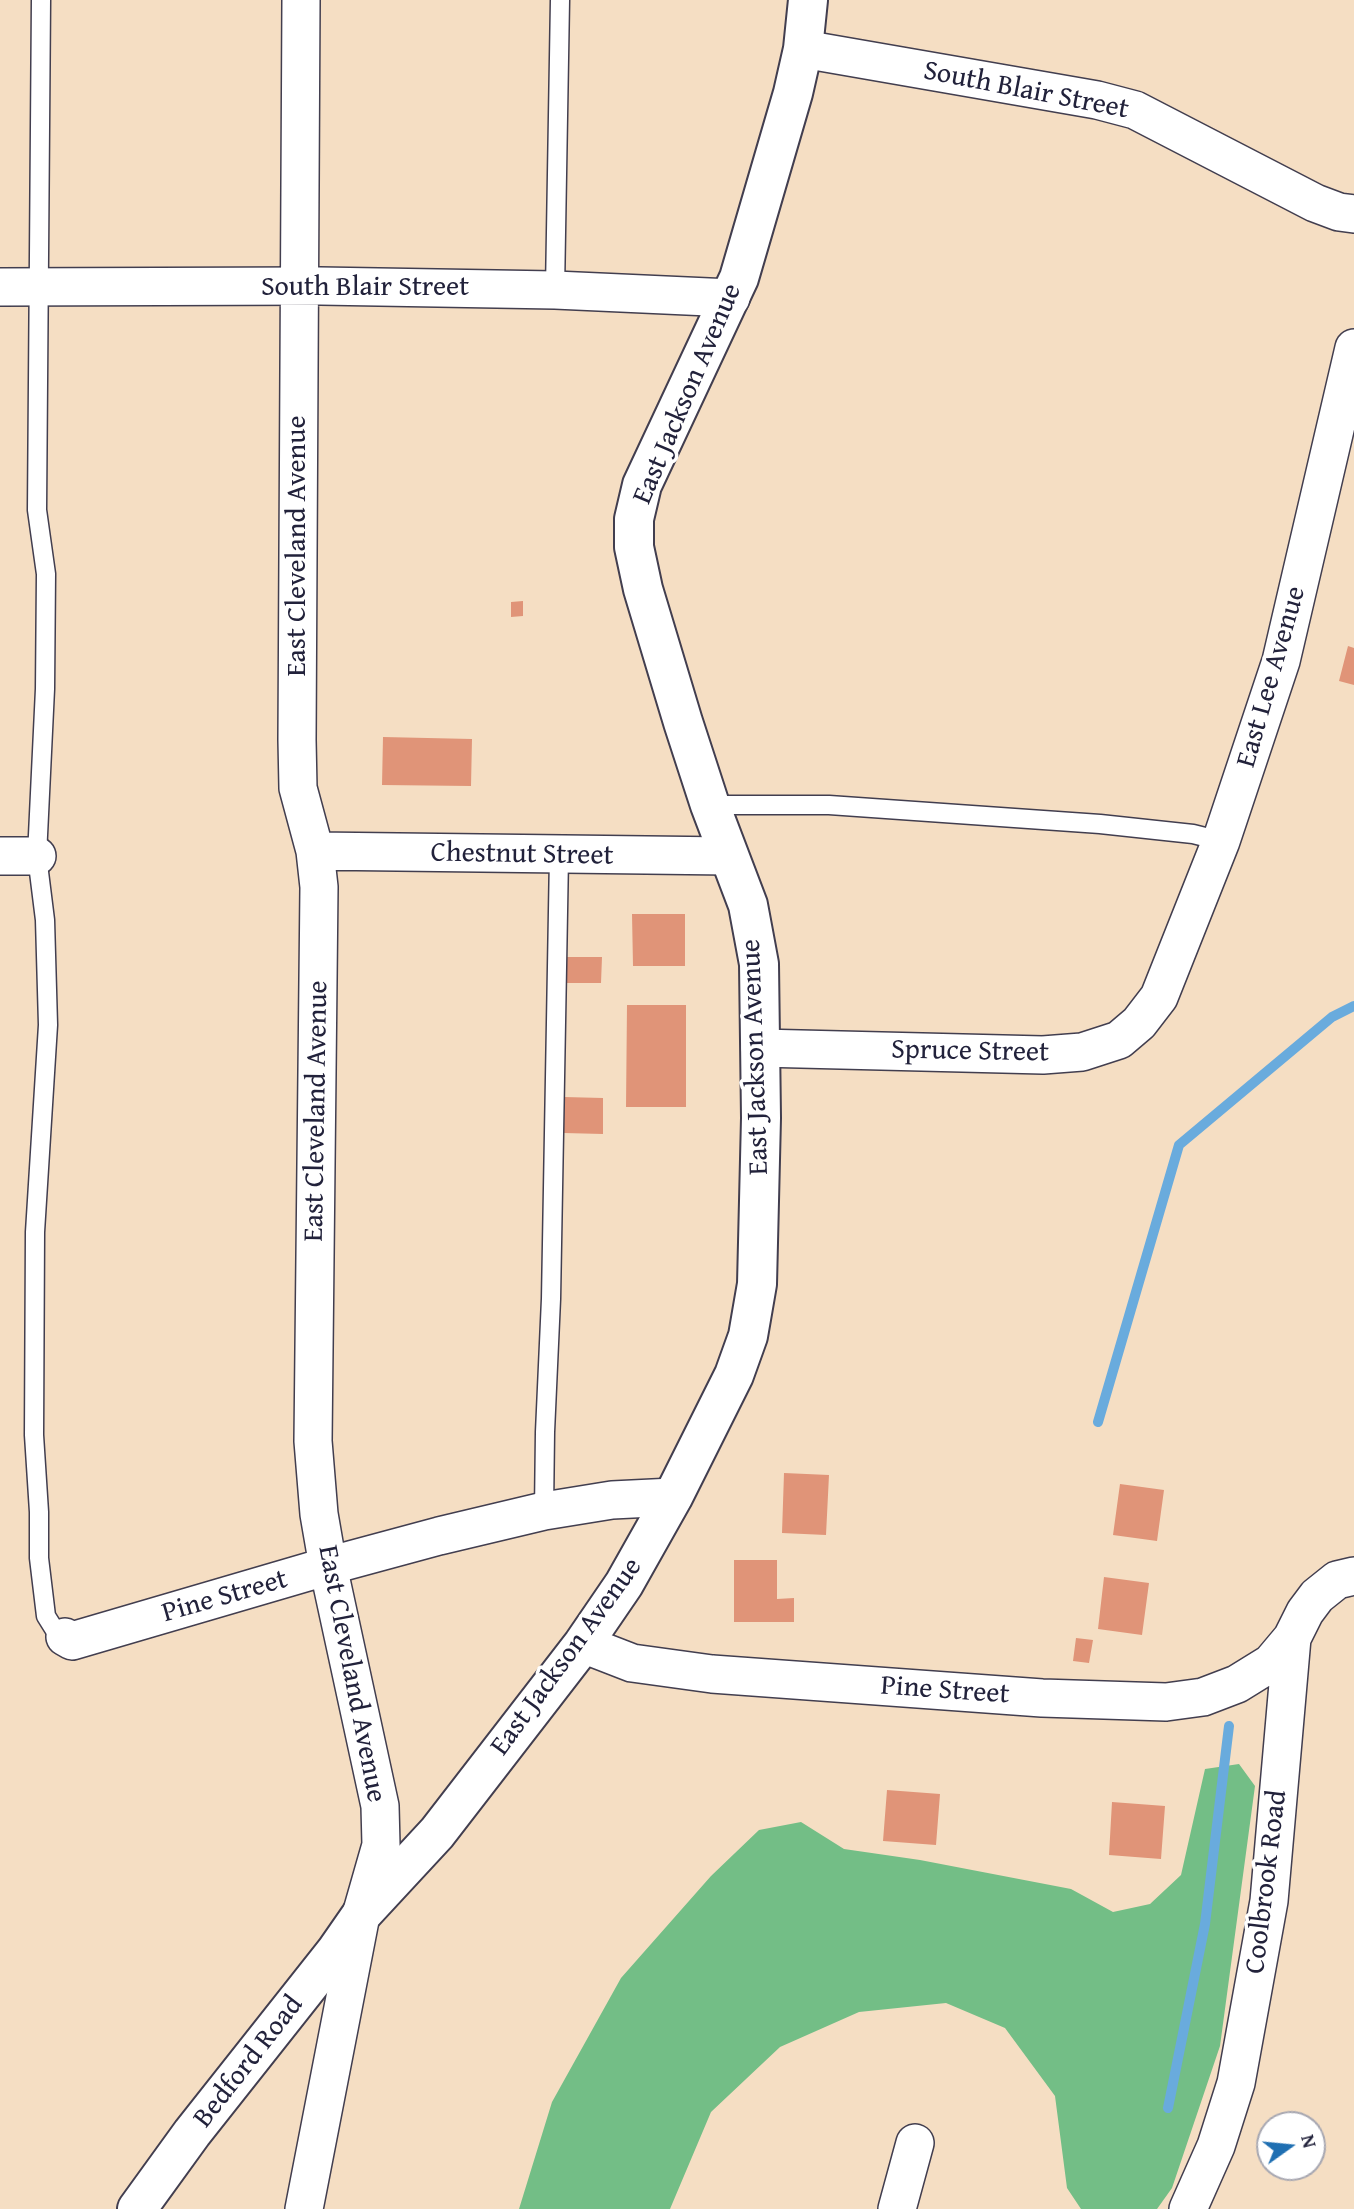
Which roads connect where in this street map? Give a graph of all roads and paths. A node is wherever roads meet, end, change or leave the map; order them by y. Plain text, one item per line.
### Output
1 (41, 0) edge
2 (301, 0) edge
3 (560, 0) edge
4 (808, 0) edge
5 (803, 49) junction
6 (1354, 214) edge
7 (0, 287) edge
8 (38, 287) junction
9 (299, 287) junction
10 (555, 290) junction
11 (731, 298) junction
12 (1354, 348) edge
13 (710, 805) junction
14 (1221, 841) junction
15 (315, 851) junction
16 (0, 856) edge
17 (37, 856) junction
18 (559, 856) junction
19 (729, 856) junction
20 (1159, 997) joint
21 (760, 1048) junction
22 (673, 1497) junction
23 (544, 1510) junction
24 (328, 1566) junction
25 (1354, 1576) edge
26 (65, 1637) joint
27 (1292, 1638) junction
28 (583, 1644) junction
29 (361, 1914) junction
30 (915, 2143) dead end
31 (137, 2209) edge
32 (304, 2209) edge
33 (897, 2209) edge
34 (1188, 2209) edge

1 - 8 lane
2 - 9 street, East Cleveland Avenue
3 - 10 lane
4 - 5 street, East Jackson Avenue
5 - 6 street, South Blair Street
5 - 11 street, East Jackson Avenue
7 - 8 street, South Blair Street
8 - 9 street, South Blair Street
8 - 17 lane
9 - 10 street, South Blair Street
9 - 15 street, East Cleveland Avenue
10 - 11 street, South Blair Street
11 - 13 street, East Jackson Avenue
12 - 14 street, East Lee Avenue
13 - 14 lane
13 - 19 street, East Jackson Avenue
14 - 20 street, East Lee Avenue
15 - 18 street, Chestnut Street
15 - 24 street, East Cleveland Avenue
16 - 17 street
17 - 26 lane
18 - 19 street, Chestnut Street
18 - 23 lane
19 - 21 street, East Jackson Avenue
20 - 21 street, Spruce Street
21 - 22 street, East Jackson Avenue
22 - 23 street, Pine Street
22 - 28 street, East Jackson Avenue
23 - 24 street, Pine Street
24 - 26 street, Pine Street
24 - 29 street, East Cleveland Avenue
25 - 27 street, Coolbrook Road
27 - 28 street, Pine Street
27 - 34 street, Coolbrook Road
28 - 29 street, East Jackson Avenue
29 - 31 street, Bedford Road
29 - 32 street, East Cleveland Avenue
30 - 33 street

